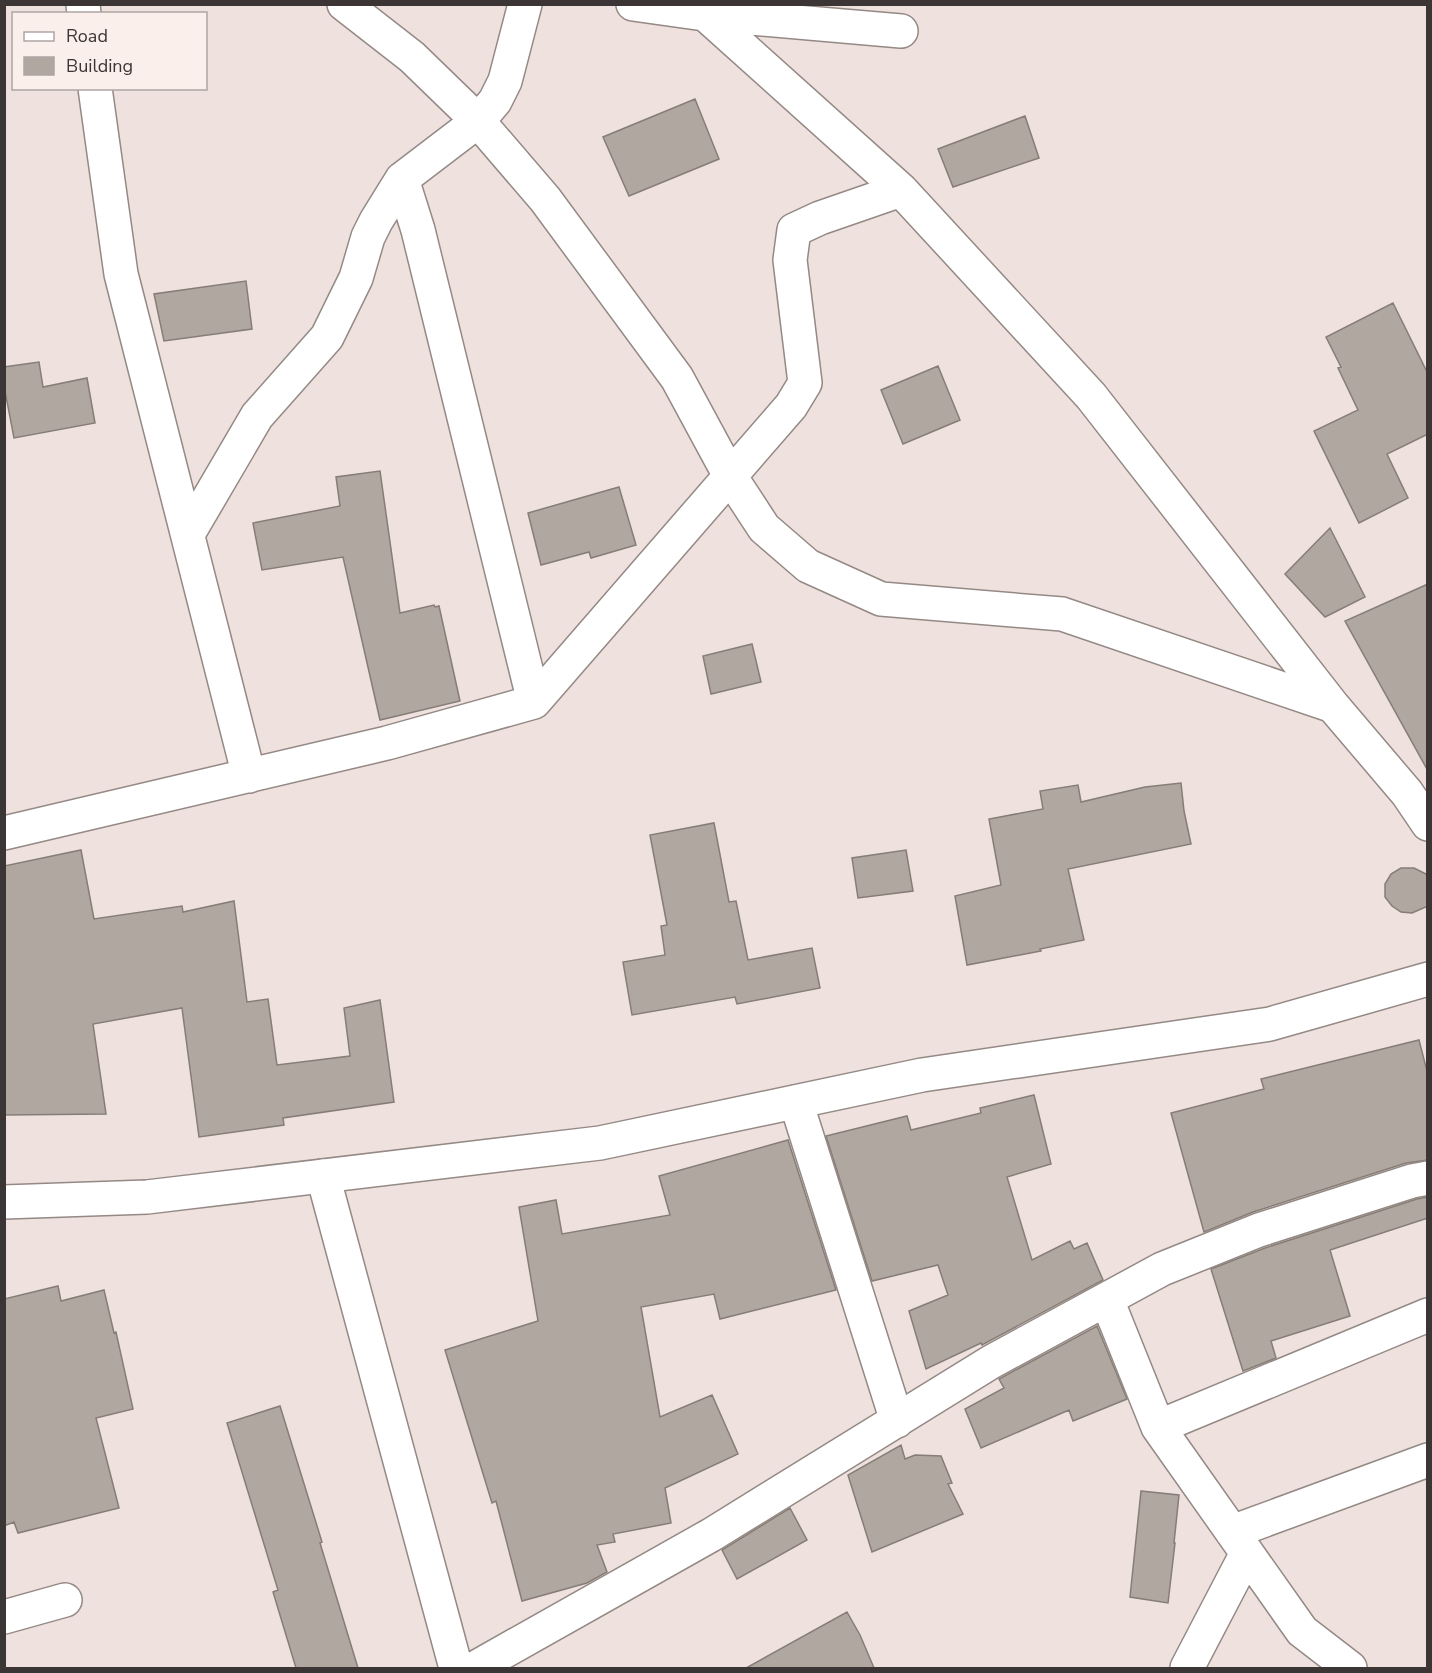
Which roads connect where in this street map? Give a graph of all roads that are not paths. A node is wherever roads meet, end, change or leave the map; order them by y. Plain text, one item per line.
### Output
1 (344, 4) edge
2 (525, 4) edge
3 (633, 4) edge
4 (699, 9) edge
5 (901, 31) dead end
6 (95, 90) edge
7 (478, 121) junction
8 (402, 179) junction
9 (901, 190) junction
10 (730, 476) junction
11 (188, 534) junction
12 (534, 702) junction
13 (1334, 706) junction
14 (249, 776) junction
15 (1428, 824) edge
16 (4, 833) edge
17 (1428, 979) edge
18 (796, 1102) junction
19 (323, 1176) junction
20 (1428, 1178) edge
21 (4, 1202) edge
22 (1107, 1300) junction
23 (1428, 1315) edge
24 (897, 1421) junction
25 (1158, 1427) junction
26 (1428, 1460) edge
27 (1239, 1543) junction
28 (65, 1600) dead end
29 (4, 1617) edge
30 (525, 1655) edge
31 (456, 1668) edge
32 (475, 1668) edge
33 (1187, 1668) edge
34 (1350, 1668) edge

1 - 7 street
2 - 7 street
3 - 4 street
4 - 5 street
4 - 9 street
6 - 11 street
7 - 8 street
7 - 10 street
8 - 11 street
8 - 12 street
9 - 10 street
9 - 13 street
10 - 12 street
10 - 13 street
11 - 14 street
12 - 14 street
13 - 15 street
14 - 16 street
17 - 18 street
18 - 19 street
18 - 24 street
19 - 21 street
19 - 31 street
20 - 22 street
22 - 24 street
22 - 25 street
23 - 25 street
24 - 30 street
25 - 27 street
26 - 27 street
27 - 33 street
27 - 34 street
28 - 29 street
30 - 32 street

